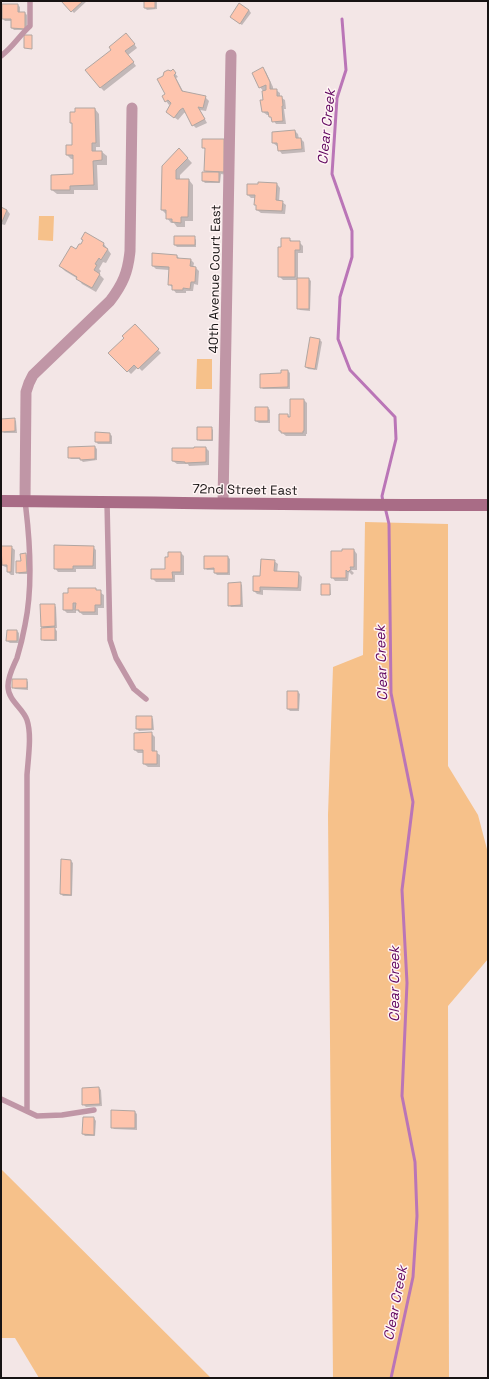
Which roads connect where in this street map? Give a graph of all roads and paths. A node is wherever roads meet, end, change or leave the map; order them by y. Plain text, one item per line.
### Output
1 (30, 1) edge
2 (232, 55) dead end
3 (1, 56) edge
4 (132, 108) dead end
5 (1, 501) edge
6 (25, 501) junction
7 (108, 502) junction
8 (223, 503) junction
9 (488, 505) edge
10 (146, 698) dead end
11 (1, 1099) edge
12 (94, 1110) dead end
13 (28, 1111) junction

1 - 3 lane
2 - 8 street, 40th Avenue Court East
4 - 6 street
5 - 6 main road, 72nd Street East
6 - 7 main road, 72nd Street East
6 - 13 lane
7 - 8 main road, 72nd Street East
7 - 10 lane
8 - 9 main road, 72nd Street East
11 - 13 lane
12 - 13 lane

